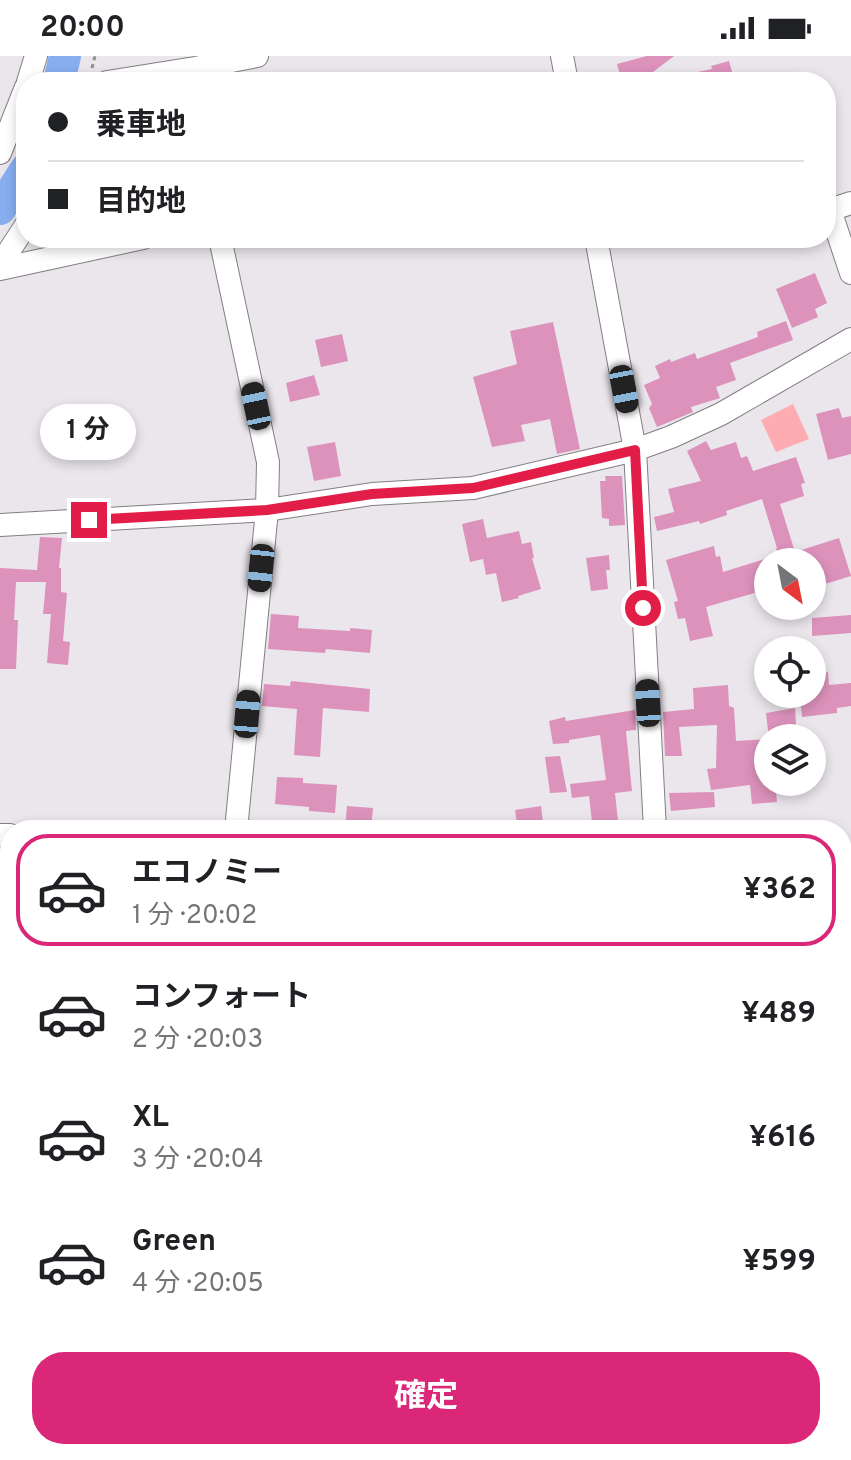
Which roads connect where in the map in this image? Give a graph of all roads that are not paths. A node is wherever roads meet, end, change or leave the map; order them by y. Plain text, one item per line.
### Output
1 (257, 56) edge
2 (195, 69) edge
3 (175, 72) edge
4 (16, 113) edge
5 (0, 153) edge
6 (836, 228) edge
7 (16, 241) edge
8 (94, 248) edge
9 (222, 248) edge
10 (598, 248) edge
11 (0, 267) edge
12 (851, 273) edge
13 (851, 339) edge
14 (635, 450) junction
15 (267, 510) junction
16 (0, 525) edge
17 (237, 820) edge
18 (654, 820) edge

1 - 2 street
2 - 3 street
4 - 5 street
6 - 12 street
7 - 11 street
8 - 11 street
9 - 15 street
10 - 14 street
13 - 14 street
14 - 15 street
14 - 18 street
15 - 16 street
15 - 17 street

